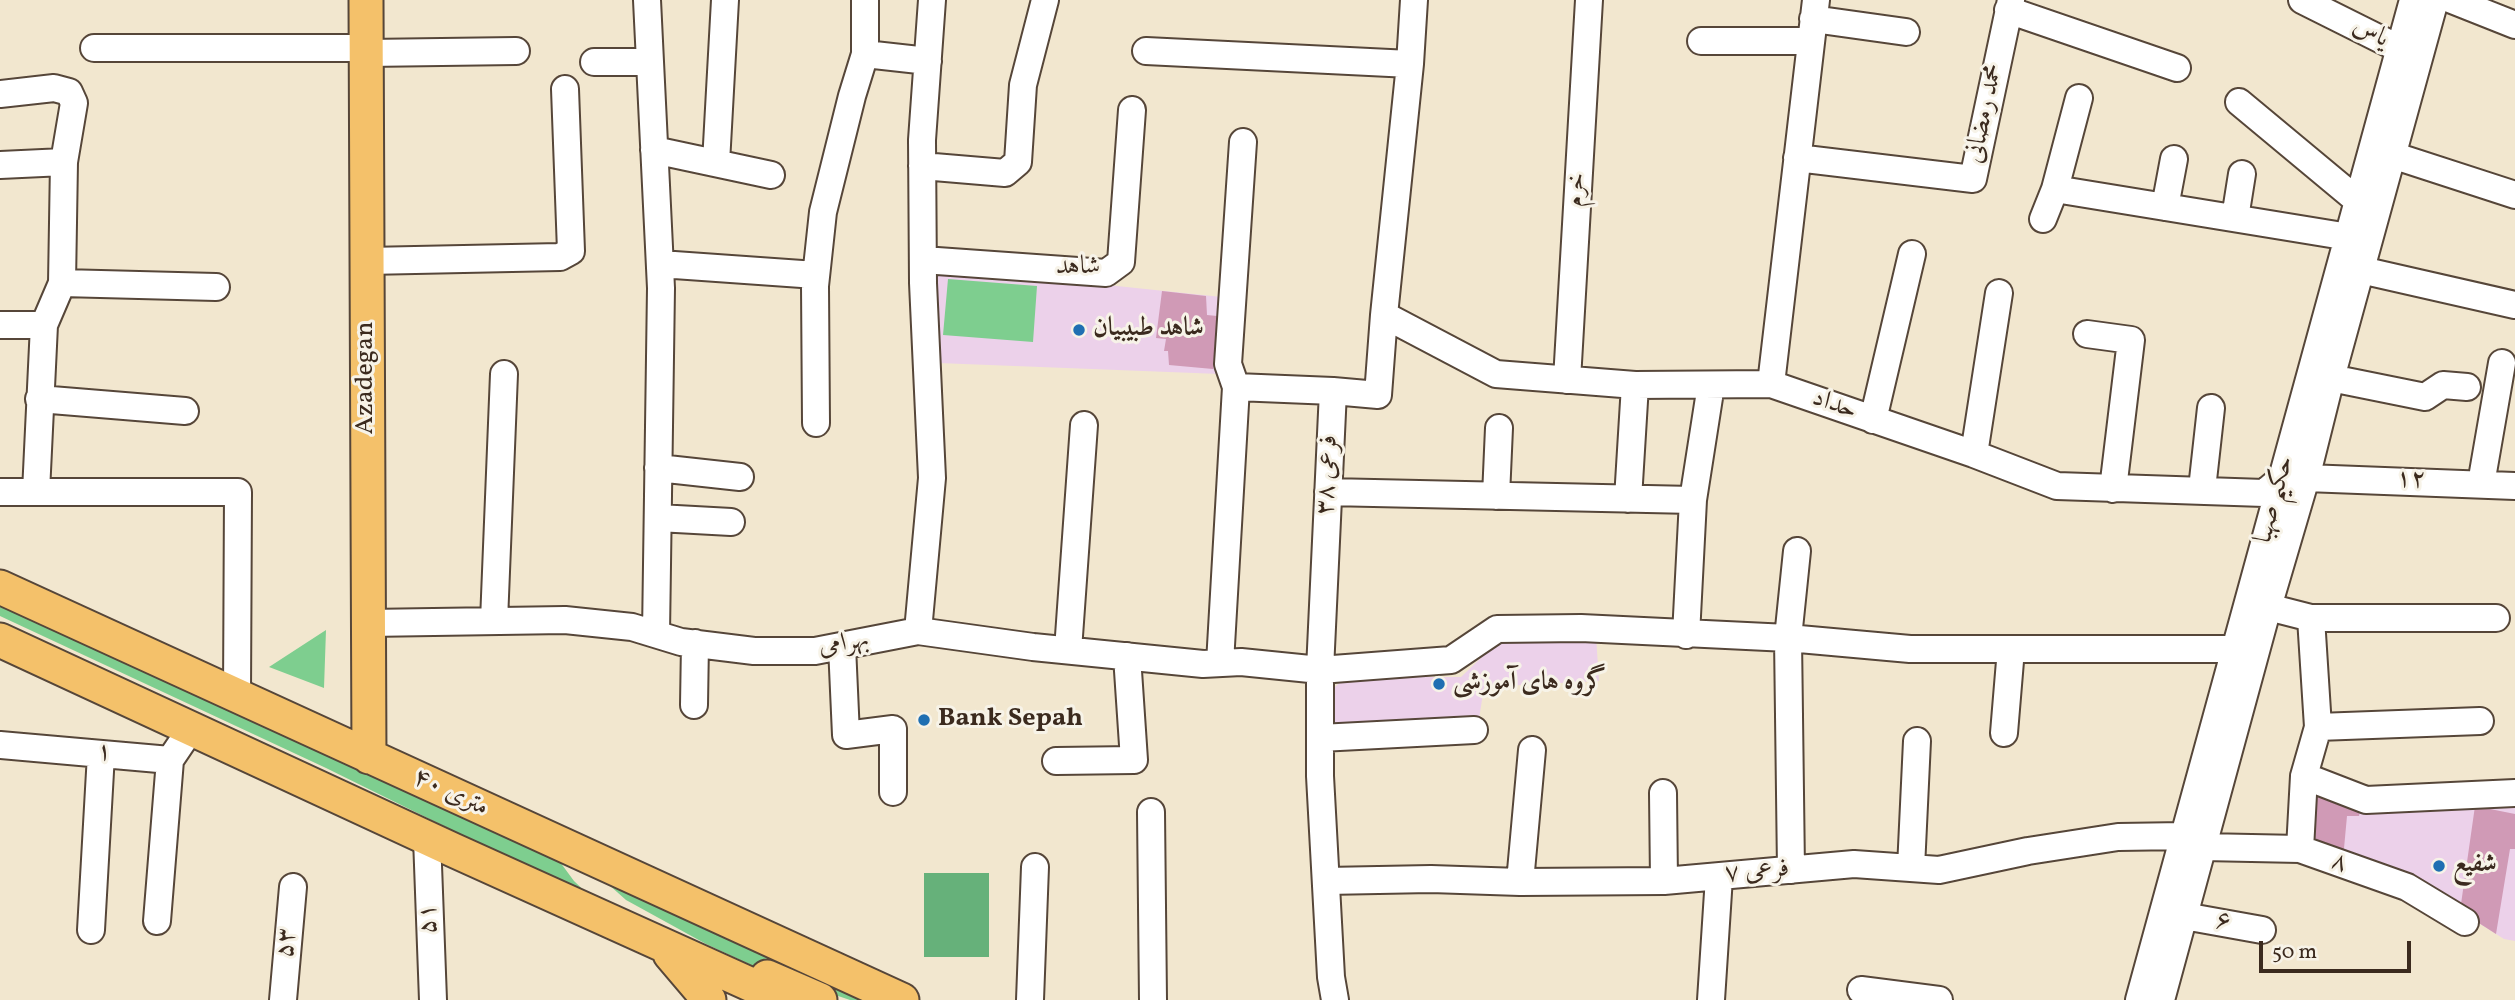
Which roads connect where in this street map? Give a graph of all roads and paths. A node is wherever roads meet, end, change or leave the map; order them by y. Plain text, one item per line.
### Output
1 (366, 0) edge
2 (647, 0) edge
3 (725, 0) edge
4 (864, 0) edge
5 (932, 0) edge
6 (1045, 0) edge
7 (1413, 0) edge
8 (1589, 0) edge
9 (2302, 0) edge
10 (2413, 0) edge
11 (2435, 0) edge
12 (2452, 0) edge
13 (2009, 5) edge
14 (1813, 20) edge
15 (2515, 24) edge
16 (1906, 32) dead end
17 (1701, 41) dead end
18 (94, 48) dead end
19 (2400, 50) junction
20 (367, 51) junction
21 (516, 51) dead end
22 (1146, 51) dead end
23 (865, 54) junction
24 (928, 61) junction
25 (594, 62) dead end
26 (650, 62) junction
27 (1410, 64) junction
28 (2178, 68) dead end
29 (565, 89) dead end
30 (0, 94) edge
31 (2079, 98) dead end
32 (2239, 102) dead end
33 (1132, 110) dead end
34 (1242, 142) dead end
35 (654, 150) junction
36 (2392, 155) junction
37 (1797, 158) junction
38 (2174, 159) dead end
39 (64, 162) junction
40 (716, 163) junction
41 (0, 165) edge
42 (922, 166) junction
43 (2242, 174) dead end
44 (771, 175) dead end
45 (2055, 189) junction
46 (2515, 195) edge
47 (2358, 201) junction
48 (2165, 206) junction
49 (2235, 218) junction
50 (2043, 219) dead end
51 (2348, 237) junction
52 (1913, 254) dead end
53 (923, 260) junction
54 (367, 261) junction
55 (660, 264) junction
56 (2361, 270) junction
57 (816, 275) junction
58 (62, 284) junction
59 (216, 287) dead end
60 (1999, 293) dead end
61 (2515, 305) edge
62 (1384, 315) junction
63 (0, 325) edge
64 (44, 325) junction
65 (2087, 334) dead end
66 (2502, 363) dead end
67 (504, 374) dead end
68 (2331, 378) junction
69 (1567, 380) junction
70 (1771, 384) junction
71 (1711, 385) junction
72 (1635, 386) junction
73 (1236, 387) junction
74 (2467, 387) dead end
75 (1333, 391) junction
76 (39, 399) junction
77 (2211, 408) dead end
78 (185, 411) dead end
79 (1873, 420) junction
80 (816, 423) dead end
81 (1084, 425) dead end
82 (1499, 428) dead end
83 (1974, 454) junction
84 (658, 468) junction
85 (740, 477) dead end
86 (2294, 478) junction
87 (2481, 484) junction
88 (2515, 486) edge
89 (2113, 489) junction
90 (2202, 489) junction
91 (0, 492) edge
92 (36, 492) junction
93 (1328, 492) junction
94 (1496, 496) junction
95 (1628, 499) junction
96 (1693, 500) junction
97 (658, 517) junction
98 (731, 522) dead end
99 (1797, 551) dead end
100 (0, 587) edge
101 (2269, 607) junction
102 (2311, 618) junction
103 (2496, 618) dead end
104 (494, 621) junction
105 (368, 623) junction
106 (918, 631) junction
107 (656, 634) junction
108 (1686, 635) junction
109 (1788, 638) junction
110 (0, 640) edge
111 (695, 643) junction
112 (842, 646) junction
113 (2011, 649) junction
114 (2235, 649) junction
115 (1068, 650) junction
116 (1127, 656) junction
117 (1220, 663) junction
118 (1320, 670) junction
119 (237, 694) junction
120 (694, 705) dead end
121 (2480, 721) dead end
122 (2318, 727) junction
123 (191, 729) junction
124 (1474, 730) dead end
125 (2004, 733) dead end
126 (1320, 738) junction
127 (1917, 741) dead end
128 (0, 746) edge
129 (1532, 750) dead end
130 (101, 754) junction
131 (369, 757) junction
132 (170, 760) junction
133 (1056, 761) dead end
134 (2304, 776) junction
135 (893, 792) dead end
136 (1663, 793) dead end
137 (2515, 793) edge
138 (1151, 811) dead end
139 (427, 838) junction
140 (2193, 842) junction
141 (563, 846) junction
142 (2300, 849) junction
143 (1035, 867) dead end
144 (1911, 868) junction
145 (1791, 870) junction
146 (1719, 877) junction
147 (1326, 881) junction
148 (1664, 881) junction
149 (1520, 882) junction
150 (293, 887) dead end
151 (2184, 916) junction
152 (157, 921) dead end
153 (2465, 922) dead end
154 (91, 930) dead end
155 (2262, 930) dead end
156 (658, 943) junction
157 (734, 989) edge
158 (1861, 990) dead end
159 (283, 1000) edge
160 (433, 1000) edge
161 (709, 1000) edge
162 (785, 1000) edge
163 (820, 1000) edge
164 (902, 1000) edge
165 (1030, 1000) edge
166 (1153, 1000) edge
167 (1335, 1000) edge
168 (1711, 1000) edge
169 (1939, 1000) edge
170 (2139, 1000) edge
171 (2161, 1000) edge

1 - 20 main road, Azadegan
2 - 26 street
3 - 40 street
4 - 23 street
5 - 24 street
6 - 42 street
7 - 27 street
8 - 69 street, خرم
9 - 19 street, یاس
10 - 19 street, حکیم صهبا
11 - 36 street, حکیم صهبا
12 - 15 street
13 - 28 street
13 - 37 street, محمد رمضانی
14 - 16 street
14 - 17 street
14 - 37 street
18 - 20 street
19 - 47 street, حکیم صهبا
20 - 21 street
20 - 54 main road, Azadegan
22 - 27 street
23 - 24 street
23 - 57 street
24 - 42 street
25 - 26 street
26 - 35 street
27 - 62 street
29 - 54 street
30 - 39 street
31 - 45 street
32 - 47 street
33 - 53 street, شاهد
34 - 73 street
35 - 40 street
35 - 55 street
36 - 46 street
36 - 56 street, حکیم صهبا
37 - 70 street
38 - 48 street
39 - 41 street
39 - 58 street
40 - 44 street
42 - 53 street
43 - 49 street
45 - 48 street
45 - 50 street
47 - 51 street, حکیم صهبا
48 - 49 street
49 - 51 street
51 - 86 street, حکیم صهبا
52 - 79 street
53 - 106 street
54 - 105 main road, Azadegan
55 - 57 street
55 - 84 street
56 - 61 street
56 - 68 street, حکیم صهبا
57 - 80 street
58 - 59 street
58 - 64 street
60 - 83 street
62 - 69 street, حداد
62 - 75 street
63 - 64 street
64 - 76 street
65 - 89 street
66 - 87 street
67 - 104 street
68 - 74 street
68 - 86 street, حکیم صهبا
69 - 72 street, حداد
70 - 71 street, حداد
70 - 79 street, حداد
71 - 72 street, حداد
71 - 96 street
72 - 95 street
73 - 75 street
73 - 117 street
75 - 93 street, فرعی ۳۸
76 - 78 street
76 - 92 street
77 - 90 street
79 - 83 street, حداد
81 - 115 street
82 - 94 street
83 - 89 street, حداد
84 - 85 street
84 - 97 street
86 - 87 street, ۱۲
86 - 90 street, حداد
86 - 101 street, حکیم صهبا
86 - 114 street, حکیم صهبا
87 - 88 street, ۱۲
89 - 90 street, حداد
91 - 92 street
92 - 119 street
93 - 94 street
93 - 118 street, فرعی ۳۸
94 - 95 street
95 - 96 street
96 - 108 street
97 - 98 street
97 - 107 street
99 - 109 street
100 - 119 main road, ۴۰ متری
101 - 102 street
101 - 140 street, حکیم صهبا
102 - 103 street
102 - 122 street
104 - 105 street, بهرامی
104 - 107 street, بهرامی
105 - 131 main road, Azadegan
106 - 112 street, بهرامی
106 - 115 street, بهرامی
107 - 111 street, بهرامی
108 - 109 street, بهرامی
108 - 118 street, بهرامی
109 - 113 street, بهرامی
109 - 145 street
110 - 123 main road, ۴۰ متری
111 - 112 street, بهرامی
111 - 120 street
112 - 135 street
113 - 114 street, بهرامی
113 - 125 street
114 - 140 street, حکیم صهبا
115 - 116 street, بهرامی
116 - 117 street, بهرامی
116 - 133 street
117 - 118 street, بهرامی
118 - 126 street, فرعی ۳۸
119 - 131 main road, ۴۰ متری
121 - 122 street
122 - 134 street
123 - 132 street
123 - 139 main road, ۴۰ متری
124 - 126 street
126 - 147 street, فرعی ۳۸
127 - 144 street
128 - 130 street, ۱
129 - 149 street
130 - 132 street, ۱
130 - 154 street
131 - 141 main road, ۴۰ متری
132 - 152 street
134 - 137 street
134 - 142 street
136 - 148 street
138 - 166 street
139 - 156 main road, ۴۰ متری
139 - 160 street, ۵۱
140 - 142 street, ۸
140 - 144 street, فرعی ۷
140 - 151 street, حکیم صهبا
140 - 170 street, حکیم صهبا
141 - 157 main road
141 - 164 main road, ۴۰ متری
142 - 153 street, ۸
143 - 165 street
144 - 145 street, فرعی ۷
145 - 146 street, فرعی ۷
146 - 148 street, فرعی ۷
146 - 168 street
147 - 149 street, فرعی ۷
147 - 167 street, فرعی ۳۸
148 - 149 street, فرعی ۷
150 - 159 street, ۵۳
151 - 155 street, ۶
151 - 171 street, حکیم صهبا
156 - 157 main road, ۴۰ متری
156 - 161 main road
157 - 162 main road
157 - 163 main road
158 - 169 street

